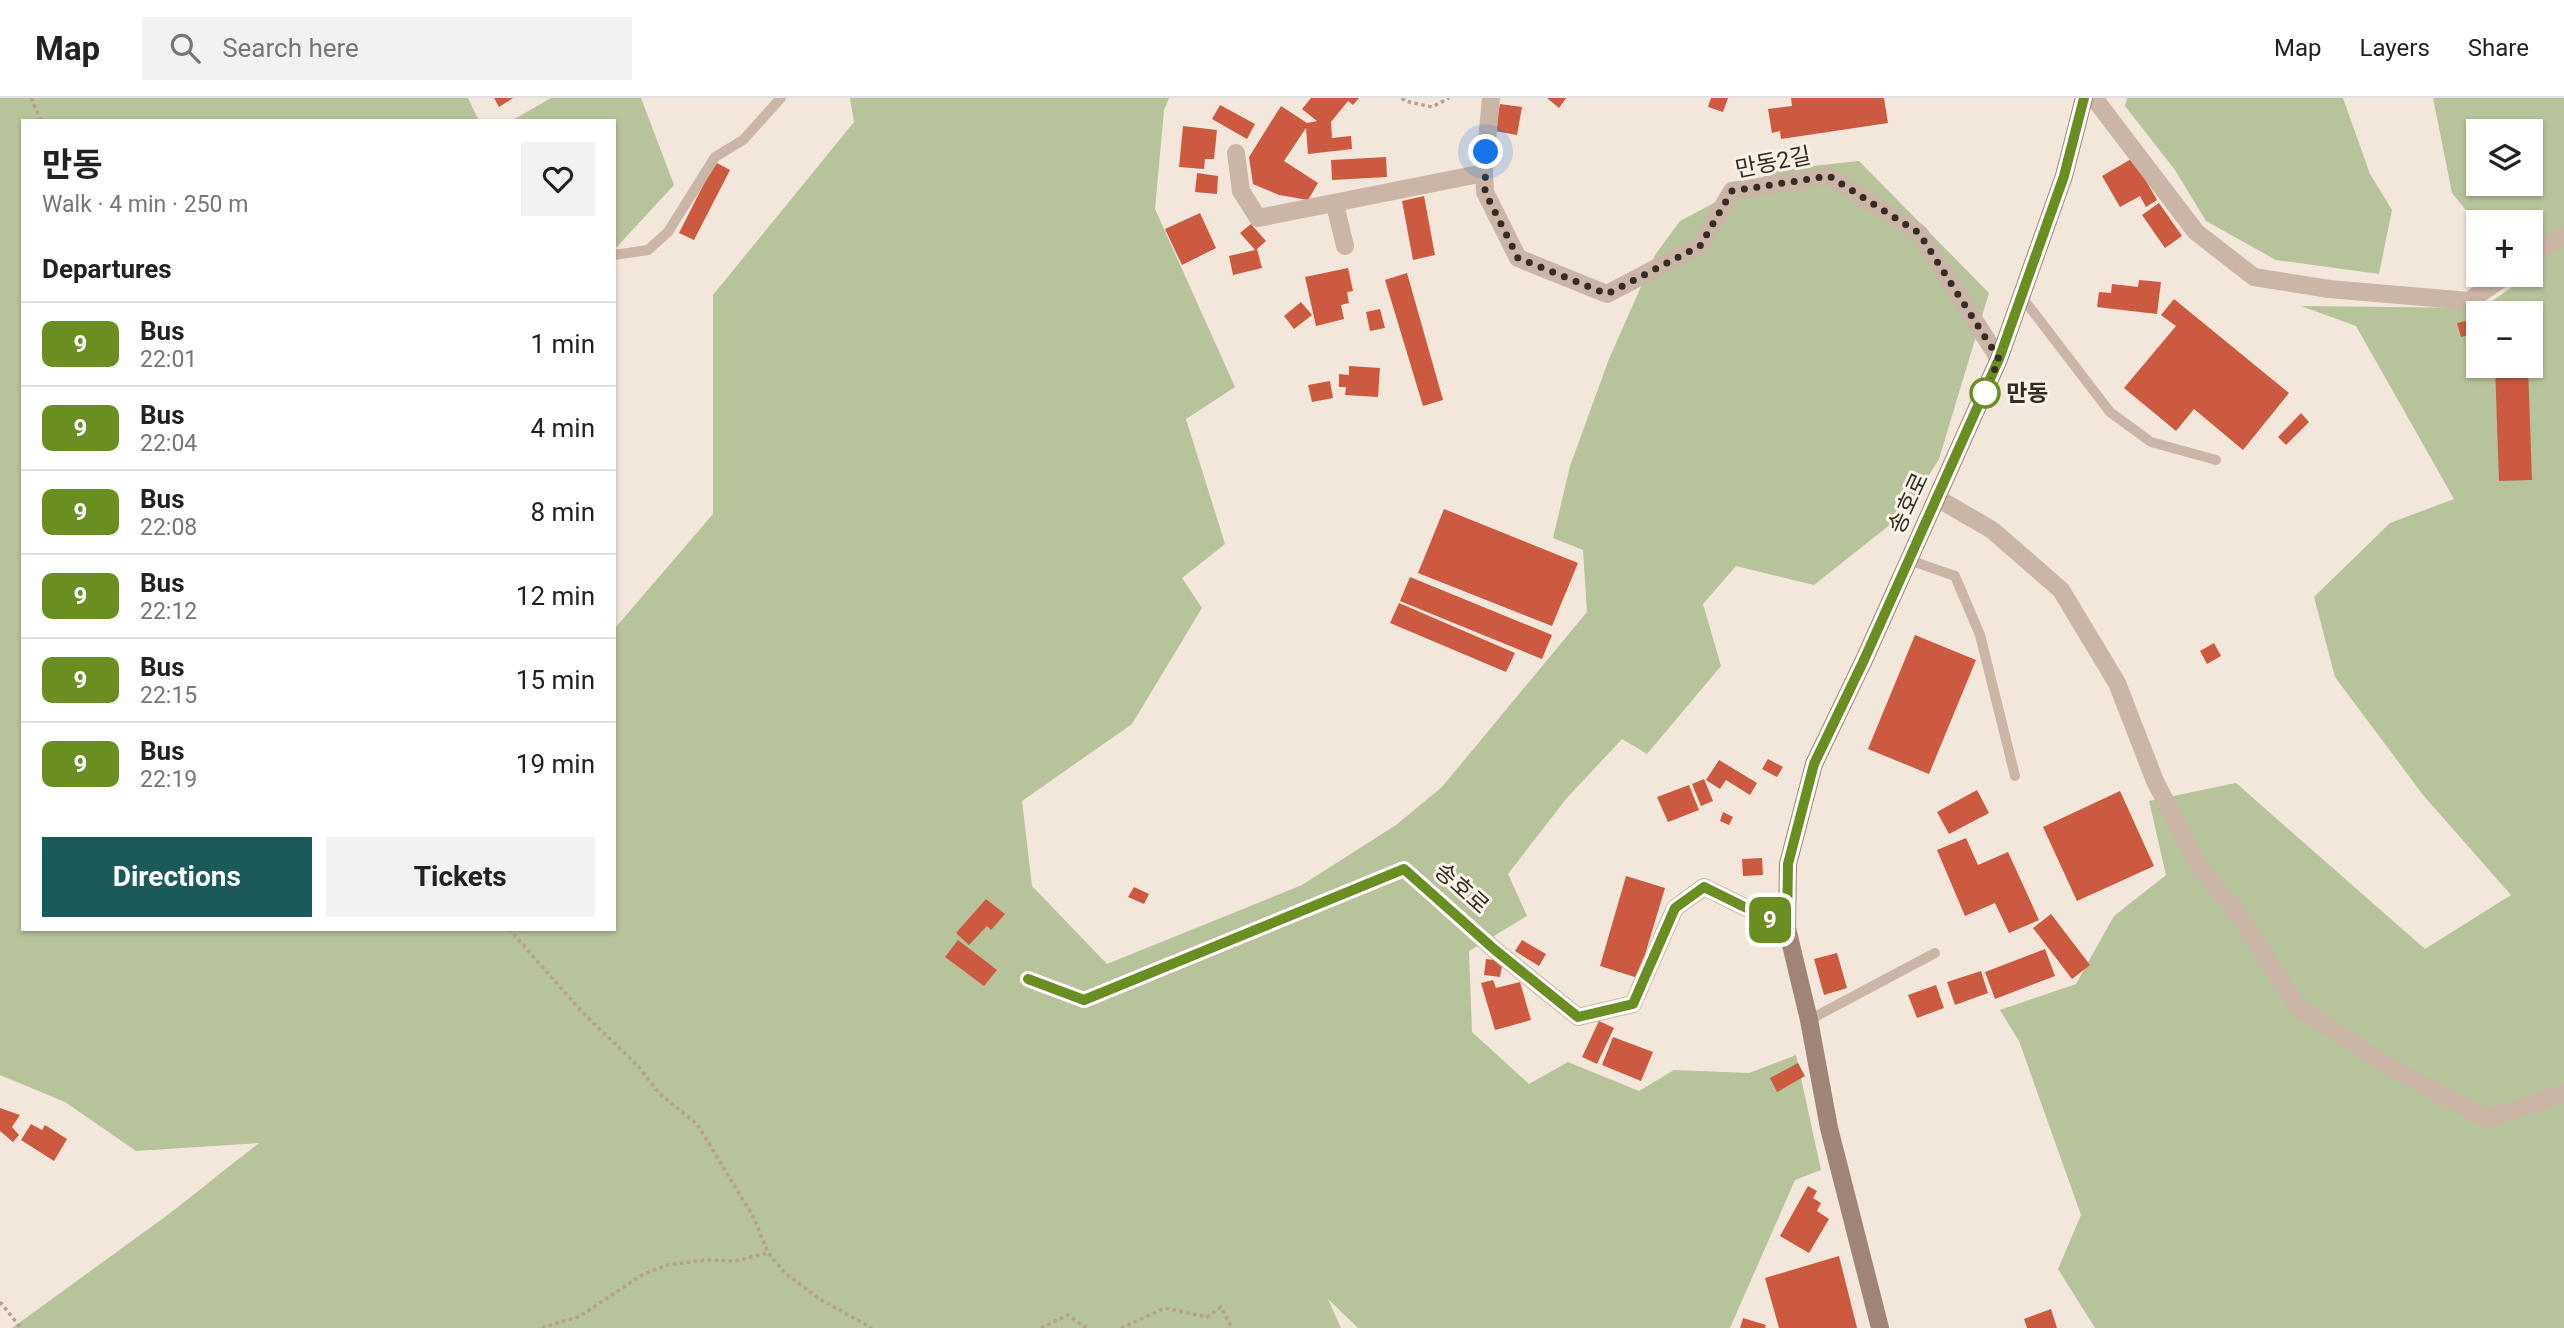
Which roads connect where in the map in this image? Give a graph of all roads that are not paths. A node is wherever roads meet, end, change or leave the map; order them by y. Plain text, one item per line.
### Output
1 (781, 98) edge
2 (1491, 98) edge
3 (2084, 98) edge
4 (2094, 98) edge
5 (1236, 153) dead end
6 (1484, 173) junction
7 (1335, 205) junction
8 (2564, 234) edge
9 (1345, 246) dead end
10 (2543, 249) edge
11 (616, 255) edge
12 (2489, 287) edge
13 (2021, 296) junction
14 (1999, 359) junction
15 (2217, 460) dead end
16 (1937, 498) junction
17 (1909, 560) junction
18 (2015, 776) dead end
19 (1787, 928) junction
20 (1936, 953) dead end
21 (1028, 979) dead end
22 (1810, 1020) junction
23 (2564, 1093) edge
24 (1880, 1328) edge

1 - 11 lane
2 - 6 street, 만동2길
3 - 13 main road, 송호로
4 - 12 street
5 - 7 street
6 - 7 street
6 - 14 street, 만동2길
7 - 9 street
8 - 10 street
13 - 14 main road, 송호로
13 - 15 lane
14 - 16 main road, 송호로
16 - 17 main road, 송호로
16 - 23 street
17 - 18 lane
17 - 19 main road, 송호로
19 - 21 street, 송호로
19 - 22 main road, 송호로
20 - 22 lane
22 - 24 main road, 송호로

